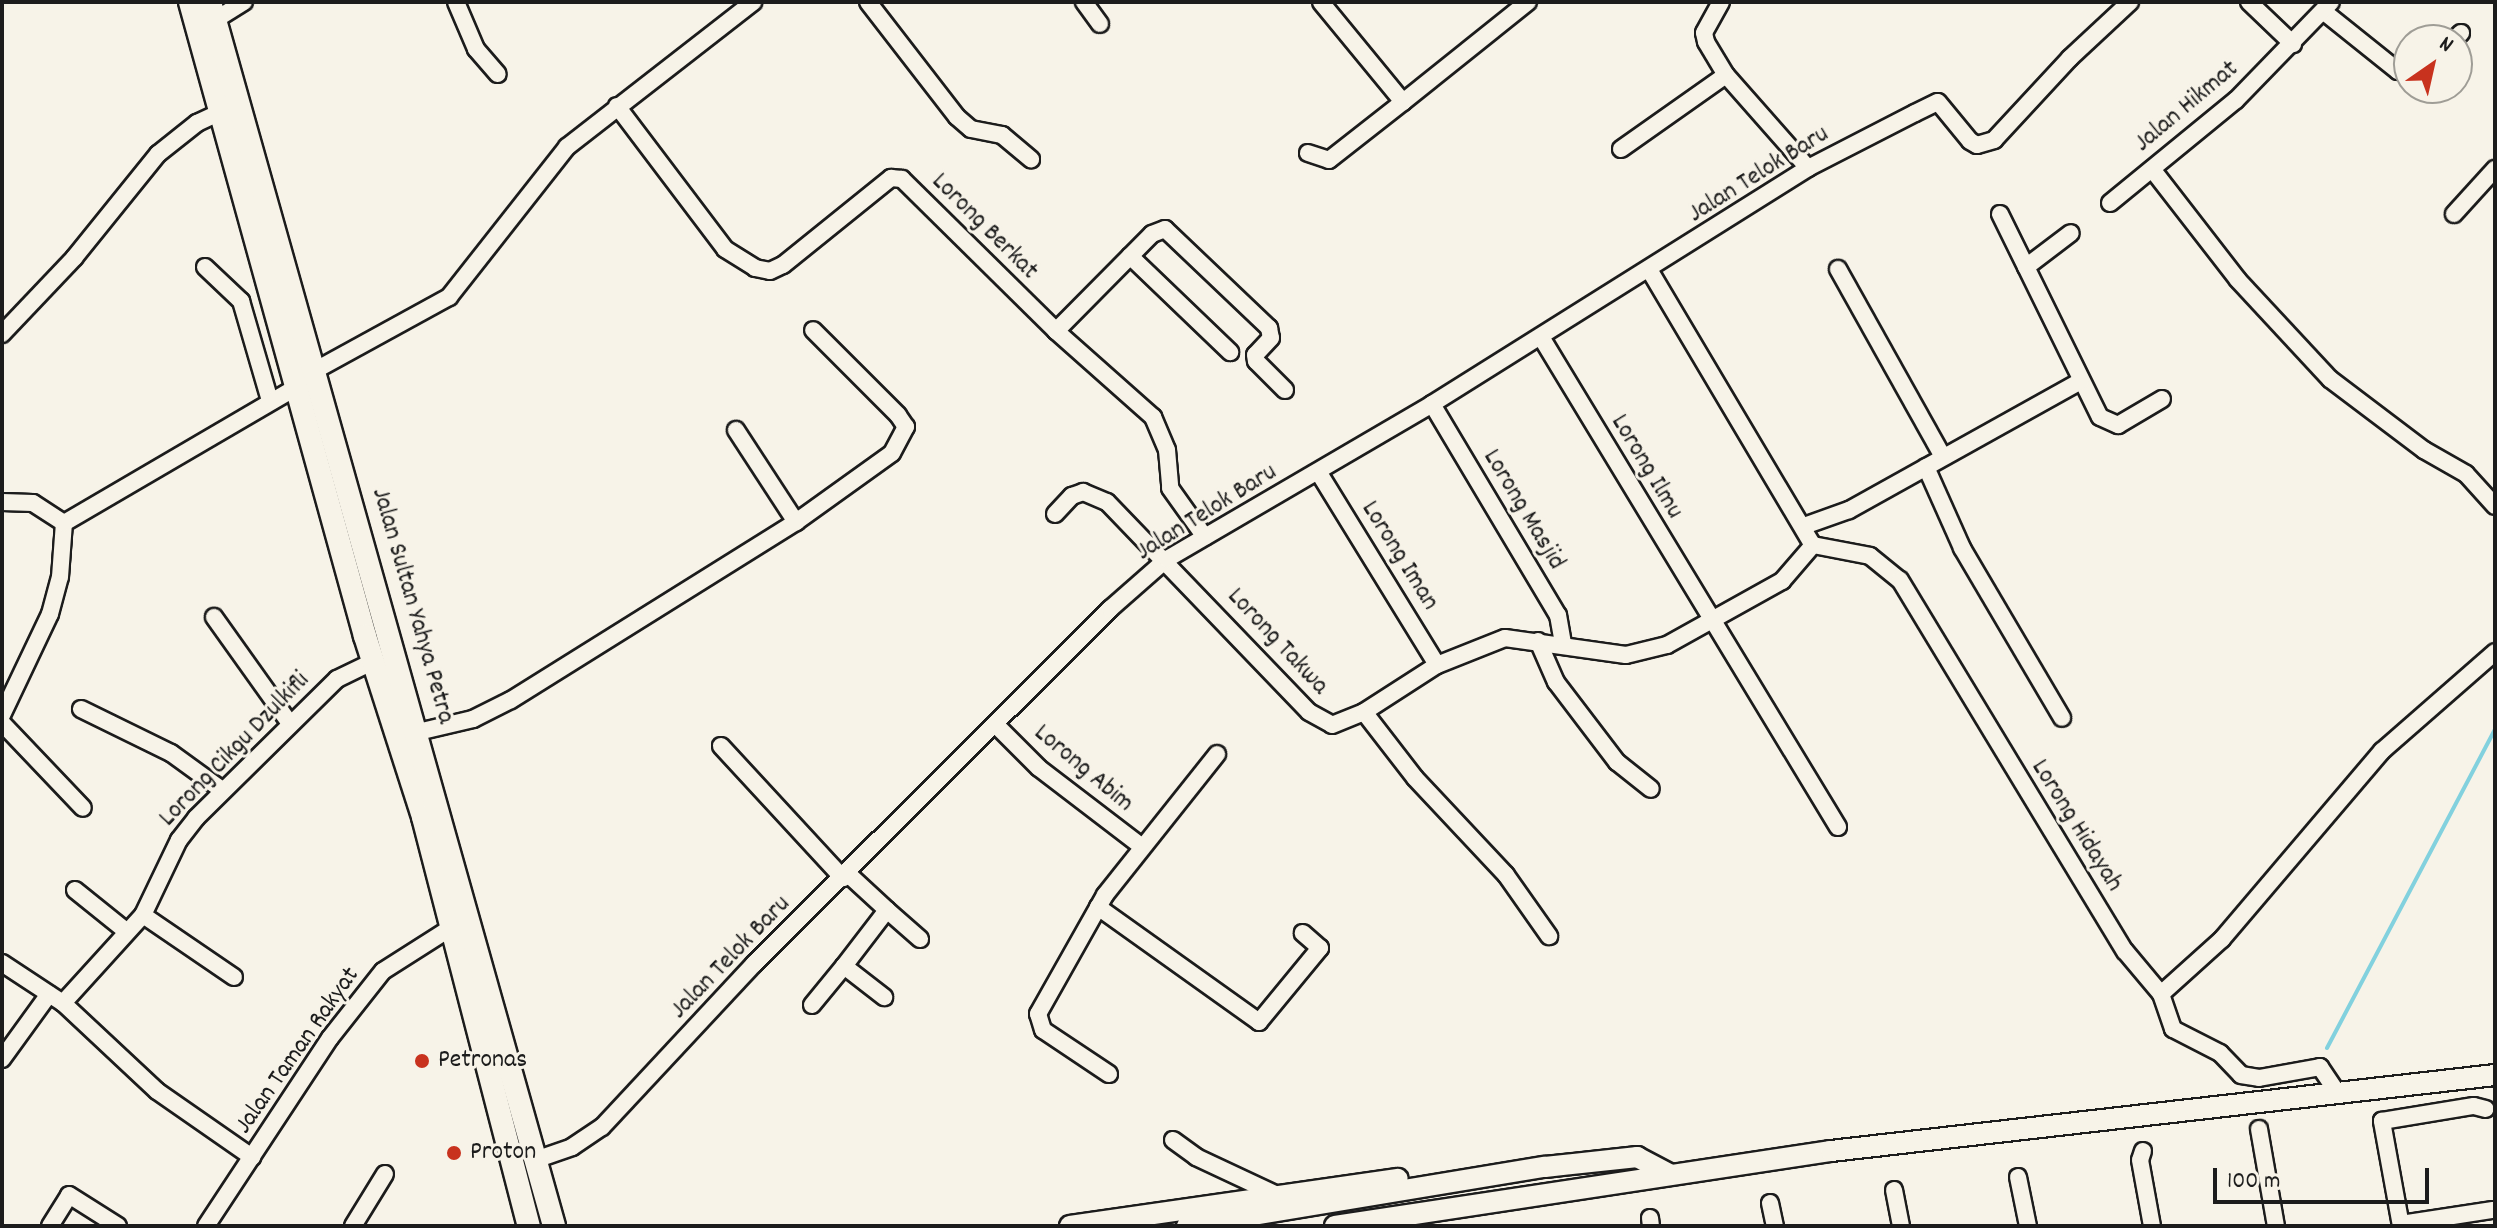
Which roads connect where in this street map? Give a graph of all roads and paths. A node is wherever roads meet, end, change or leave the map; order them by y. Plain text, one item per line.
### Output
1 (190, 2) edge
2 (244, 2) edge
3 (456, 2) edge
4 (753, 2) edge
5 (868, 2) edge
6 (1084, 2) edge
7 (1321, 2) edge
8 (1528, 2) edge
9 (1721, 2) edge
10 (2130, 2) edge
11 (2249, 2) edge
12 (2327, 6) edge
13 (213, 11) edge
14 (1100, 24) dead end
15 (2293, 44) junction
16 (2393, 66) edge
17 (498, 74) dead end
18 (1726, 75) junction
19 (1403, 102) junction
20 (617, 106) junction
21 (221, 112) junction
22 (1621, 149) dead end
23 (1308, 153) dead end
24 (1031, 159) dead end
25 (1808, 168) junction
26 (2152, 169) junction
27 (2495, 169) edge
28 (2110, 203) dead end
29 (2000, 214) dead end
30 (2454, 214) dead end
31 (2071, 233) dead end
32 (1130, 256) junction
33 (205, 267) dead end
34 (2026, 267) junction
35 (1838, 269) dead end
36 (1650, 271) junction
37 (813, 330) dead end
38 (1056, 331) junction
39 (2, 334) edge
40 (1541, 337) junction
41 (1230, 352) dead end
42 (316, 370) junction
43 (2081, 381) junction
44 (297, 387) junction
45 (1285, 390) dead end
46 (2162, 399) dead end
47 (270, 401) junction
48 (1432, 404) junction
49 (736, 430) dead end
50 (1943, 457) junction
51 (1926, 467) junction
52 (1319, 473) junction
53 (2, 502) edge
54 (2495, 506) edge
55 (1055, 514) dead end
56 (796, 522) junction
57 (64, 523) junction
58 (1804, 526) junction
59 (1205, 537) junction
60 (1813, 545) junction
61 (1167, 559) junction
62 (385, 615) junction
63 (214, 617) dead end
64 (1710, 621) junction
65 (365, 636) junction
66 (1538, 641) junction
67 (1563, 644) junction
68 (2495, 652) edge
69 (374, 661) junction
70 (1437, 665) junction
71 (4, 702) edge
72 (81, 709) dead end
73 (1364, 712) junction
74 (2062, 718) dead end
75 (289, 722) junction
76 (2, 723) edge
77 (997, 726) junction
78 (418, 732) junction
79 (721, 746) dead end
80 (1217, 754) dead end
81 (1651, 789) dead end
82 (222, 790) junction
83 (83, 808) dead end
84 (1838, 827) dead end
85 (1141, 846) junction
86 (845, 876) junction
87 (75, 890) dead end
88 (1098, 907) junction
89 (887, 910) junction
90 (143, 915) junction
91 (452, 927) junction
92 (126, 931) junction
93 (1303, 933) dead end
94 (1549, 936) dead end
95 (920, 939) dead end
96 (2, 963) edge
97 (844, 966) junction
98 (234, 977) dead end
99 (2161, 994) junction
100 (884, 997) dead end
101 (56, 999) junction
102 (812, 1005) dead end
103 (2, 1059) edge
104 (1109, 1074) dead end
105 (2495, 1075) edge
106 (2337, 1092) junction
107 (2486, 1109) dead end
108 (2259, 1129) dead end
109 (1173, 1140) dead end
110 (2143, 1151) dead end
111 (252, 1157) junction
112 (535, 1160) junction
113 (1493, 1173) junction
114 (385, 1174) dead end
115 (1669, 1174) junction
116 (2018, 1177) dead end
117 (1894, 1190) dead end
118 (1277, 1195) junction
119 (1501, 1199) junction
120 (1770, 1203) dead end
121 (2493, 1210) dead end
122 (529, 1225) edge
123 (554, 1225) edge
124 (2401, 1225) edge
125 (50, 1226) edge
126 (118, 1226) edge
127 (206, 1226) edge
128 (353, 1226) edge
129 (1070, 1226) edge
130 (1187, 1226) edge
131 (1335, 1226) edge
132 (1385, 1226) edge
133 (1775, 1226) edge
134 (1901, 1226) edge
135 (2028, 1226) edge
136 (2152, 1226) edge
137 (2276, 1226) edge

1 - 21 highway, Jalan Sultan Yahya Petra
2 - 13 street
3 - 17 street
4 - 20 street
5 - 24 street
6 - 14 street
7 - 19 street
8 - 19 street
9 - 18 street
10 - 25 street, Jalan Telok Baru
11 - 15 street
12 - 15 street, Jalan Hikmat
12 - 16 street
13 - 42 highway, Jalan Sultan Yahya Petra
15 - 26 street, Jalan Hikmat
18 - 22 street
18 - 25 street
19 - 23 street
20 - 38 street, Lorong Berkat
20 - 42 street
21 - 39 street
21 - 44 highway, Jalan Sultan Yahya Petra
25 - 36 street, Jalan Telok Baru
26 - 28 street, Jalan Hikmat
26 - 54 street
27 - 30 street
29 - 34 street
31 - 34 street
32 - 38 street
32 - 41 street
32 - 45 street
33 - 47 street
34 - 43 street
35 - 50 street
36 - 40 street, Jalan Telok Baru
36 - 58 street
37 - 56 street
38 - 59 street, Lorong Berkat
40 - 48 street, Jalan Telok Baru
40 - 64 street, Lorong Ilmu
42 - 62 highway, Jalan Sultan Yahya Petra
43 - 46 street
43 - 50 street
44 - 47 street
44 - 65 highway, Jalan Sultan Yahya Petra
47 - 57 street
48 - 52 street, Jalan Telok Baru
48 - 67 street, Lorong Masjid
49 - 56 street
50 - 51 street
51 - 58 street
51 - 74 street
52 - 59 street, Jalan Telok Baru
52 - 70 street, Lorong Iman
53 - 57 street
55 - 61 street
56 - 78 street
57 - 71 street
58 - 60 street
59 - 61 street, Jalan Telok Baru
60 - 64 street
60 - 99 street, Lorong Hidayah
61 - 73 street, Lorong Takwa
61 - 77 street, Jalan Telok Baru
62 - 65 highway
62 - 78 highway, Jalan Sultan Yahya Petra
63 - 75 street
64 - 67 street
64 - 84 street, Lorong Ilmu
65 - 69 highway, Jalan Sultan Yahya Petra
66 - 67 street
66 - 70 street
66 - 81 street
68 - 99 street
69 - 75 street, Lorong Cikgu Dzulkifli
69 - 91 highway, Jalan Sultan Yahya Petra
70 - 73 street
72 - 82 street
73 - 94 street
75 - 82 street, Lorong Cikgu Dzulkifli
76 - 83 street
77 - 85 street, Lorong Abim
77 - 86 street, Jalan Telok Baru
78 - 112 highway, Jalan Sultan Yahya Petra
79 - 86 street
80 - 85 street
82 - 90 street, Lorong Cikgu Dzulkifli
85 - 88 street
86 - 89 street
86 - 112 street, Jalan Telok Baru
87 - 92 street
88 - 93 street
88 - 104 street
89 - 95 street
89 - 97 street
90 - 92 street, Lorong Cikgu Dzulkifli
90 - 98 street
91 - 111 street, Jalan Taman Rakyat
91 - 122 highway, Jalan Sultan Yahya Petra
92 - 101 street, Lorong Cikgu Dzulkifli
96 - 101 street
97 - 100 street
97 - 102 street
99 - 106 street, Lorong Hidayah
101 - 103 street, Lorong Cikgu Dzulkifli
101 - 111 street
105 - 106 main road
106 - 115 main road
107 - 124 street
108 - 137 street
109 - 118 street
110 - 136 street
111 - 127 street, Jalan Taman Rakyat
112 - 123 highway, Jalan Sultan Yahya Petra
113 - 115 main road
113 - 118 main road
113 - 130 main road
114 - 128 street
115 - 119 main road
116 - 135 street
117 - 134 street
118 - 129 main road
119 - 131 main road
119 - 132 main road
120 - 133 street
121 - 124 street
125 - 126 street

